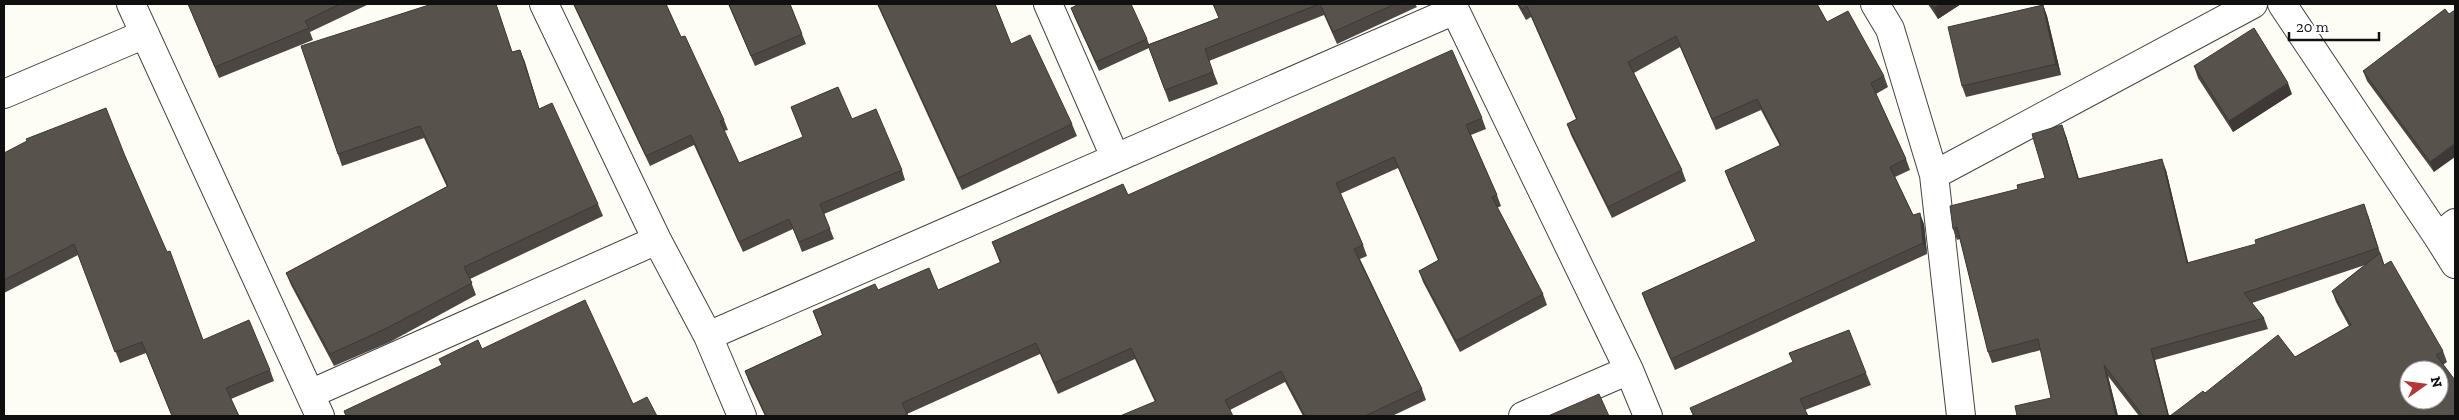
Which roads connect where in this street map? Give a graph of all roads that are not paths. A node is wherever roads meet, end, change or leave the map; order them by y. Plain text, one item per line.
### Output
1 (131, 4) edge
2 (544, 4) edge
3 (1048, 4) edge
4 (1875, 4) edge
5 (2253, 4) edge
6 (2282, 4) edge
7 (1454, 7) edge
8 (145, 34) junction
9 (4, 94) edge
10 (1115, 157) junction
11 (1934, 175) junction
12 (2447, 230) edge
13 (657, 240) junction
14 (2455, 264) edge
15 (708, 336) junction
16 (1628, 370) junction
17 (315, 405) edge
18 (742, 416) edge
19 (1523, 416) edge
20 (1648, 416) edge
21 (1961, 416) edge

1 - 8 street
2 - 13 street
3 - 10 street
4 - 11 street
5 - 11 street
6 - 12 street
7 - 10 street
7 - 16 street
8 - 9 street
8 - 17 street
10 - 15 street
11 - 21 street
12 - 14 street
13 - 15 street
13 - 17 street
15 - 18 street
16 - 19 street
16 - 20 street

